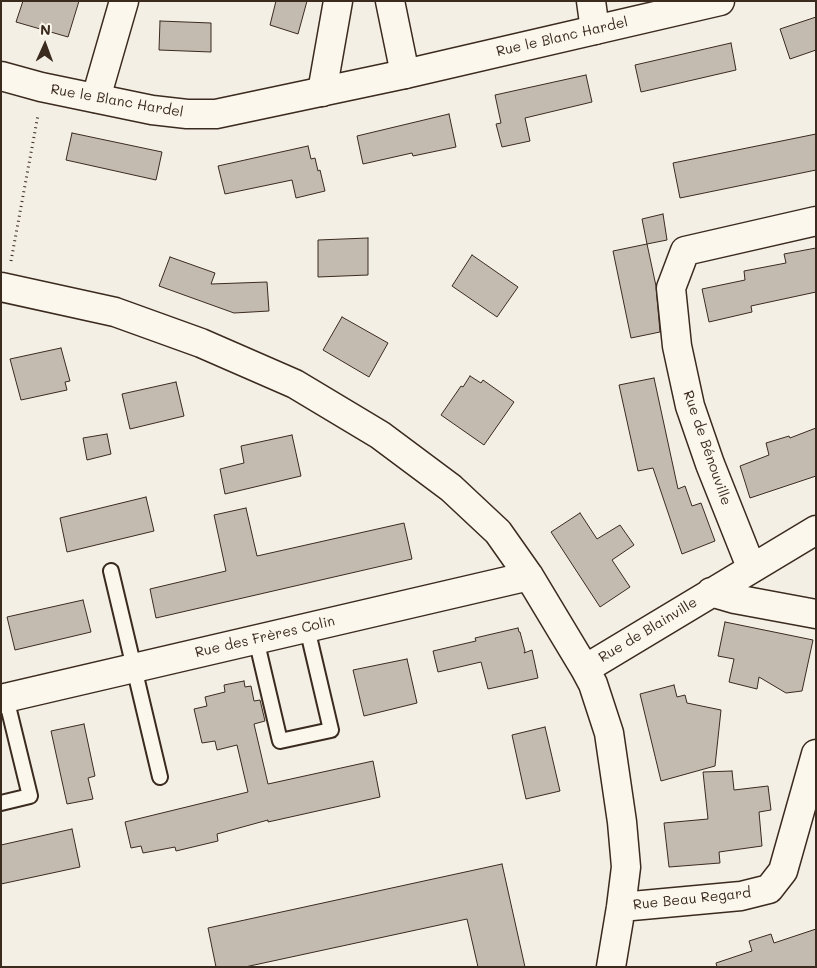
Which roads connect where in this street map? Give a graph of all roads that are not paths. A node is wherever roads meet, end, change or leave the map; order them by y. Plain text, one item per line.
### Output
1 (124, 1) edge
2 (338, 1) edge
3 (390, 1) edge
4 (591, 1) edge
5 (720, 1) edge
6 (595, 30) junction
7 (404, 74) junction
8 (1, 76) edge
9 (322, 92) junction
10 (96, 98) junction
11 (816, 222) edge
12 (6, 275) edge
13 (816, 530) edge
14 (751, 568) junction
15 (111, 571) dead end
16 (530, 576) junction
17 (711, 592) junction
18 (816, 614) edge
19 (307, 628) junction
20 (256, 640) junction
21 (134, 668) junction
22 (585, 669) junction
23 (4, 698) edge
24 (816, 754) edge
25 (160, 777) dead end
26 (1, 803) edge
27 (622, 907) junction
28 (611, 967) edge

1 - 10 street
2 - 9 street
3 - 7 street
4 - 6 street
5 - 6 street, Rue le Blanc Hardel
6 - 7 street, Rue le Blanc Hardel
7 - 9 street, Rue le Blanc Hardel
8 - 10 street, Rue le Blanc Hardel
9 - 10 street, Rue le Blanc Hardel
11 - 14 street, Rue de Bénouville
12 - 16 street
13 - 14 street, Rue de Blainville
14 - 17 street, Rue de Blainville
15 - 21 lane
16 - 19 street, Rue des Frères Colin
16 - 22 street
17 - 18 street, Rue de Blainville
17 - 22 street, Rue de Blainville
19 - 20 street, Rue des Frères Colin
19 - 20 lane
20 - 21 street, Rue des Frères Colin
21 - 23 street, Rue des Frères Colin
21 - 25 lane
22 - 27 street
23 - 26 lane
24 - 27 street, Rue Beau Regard
27 - 28 street

